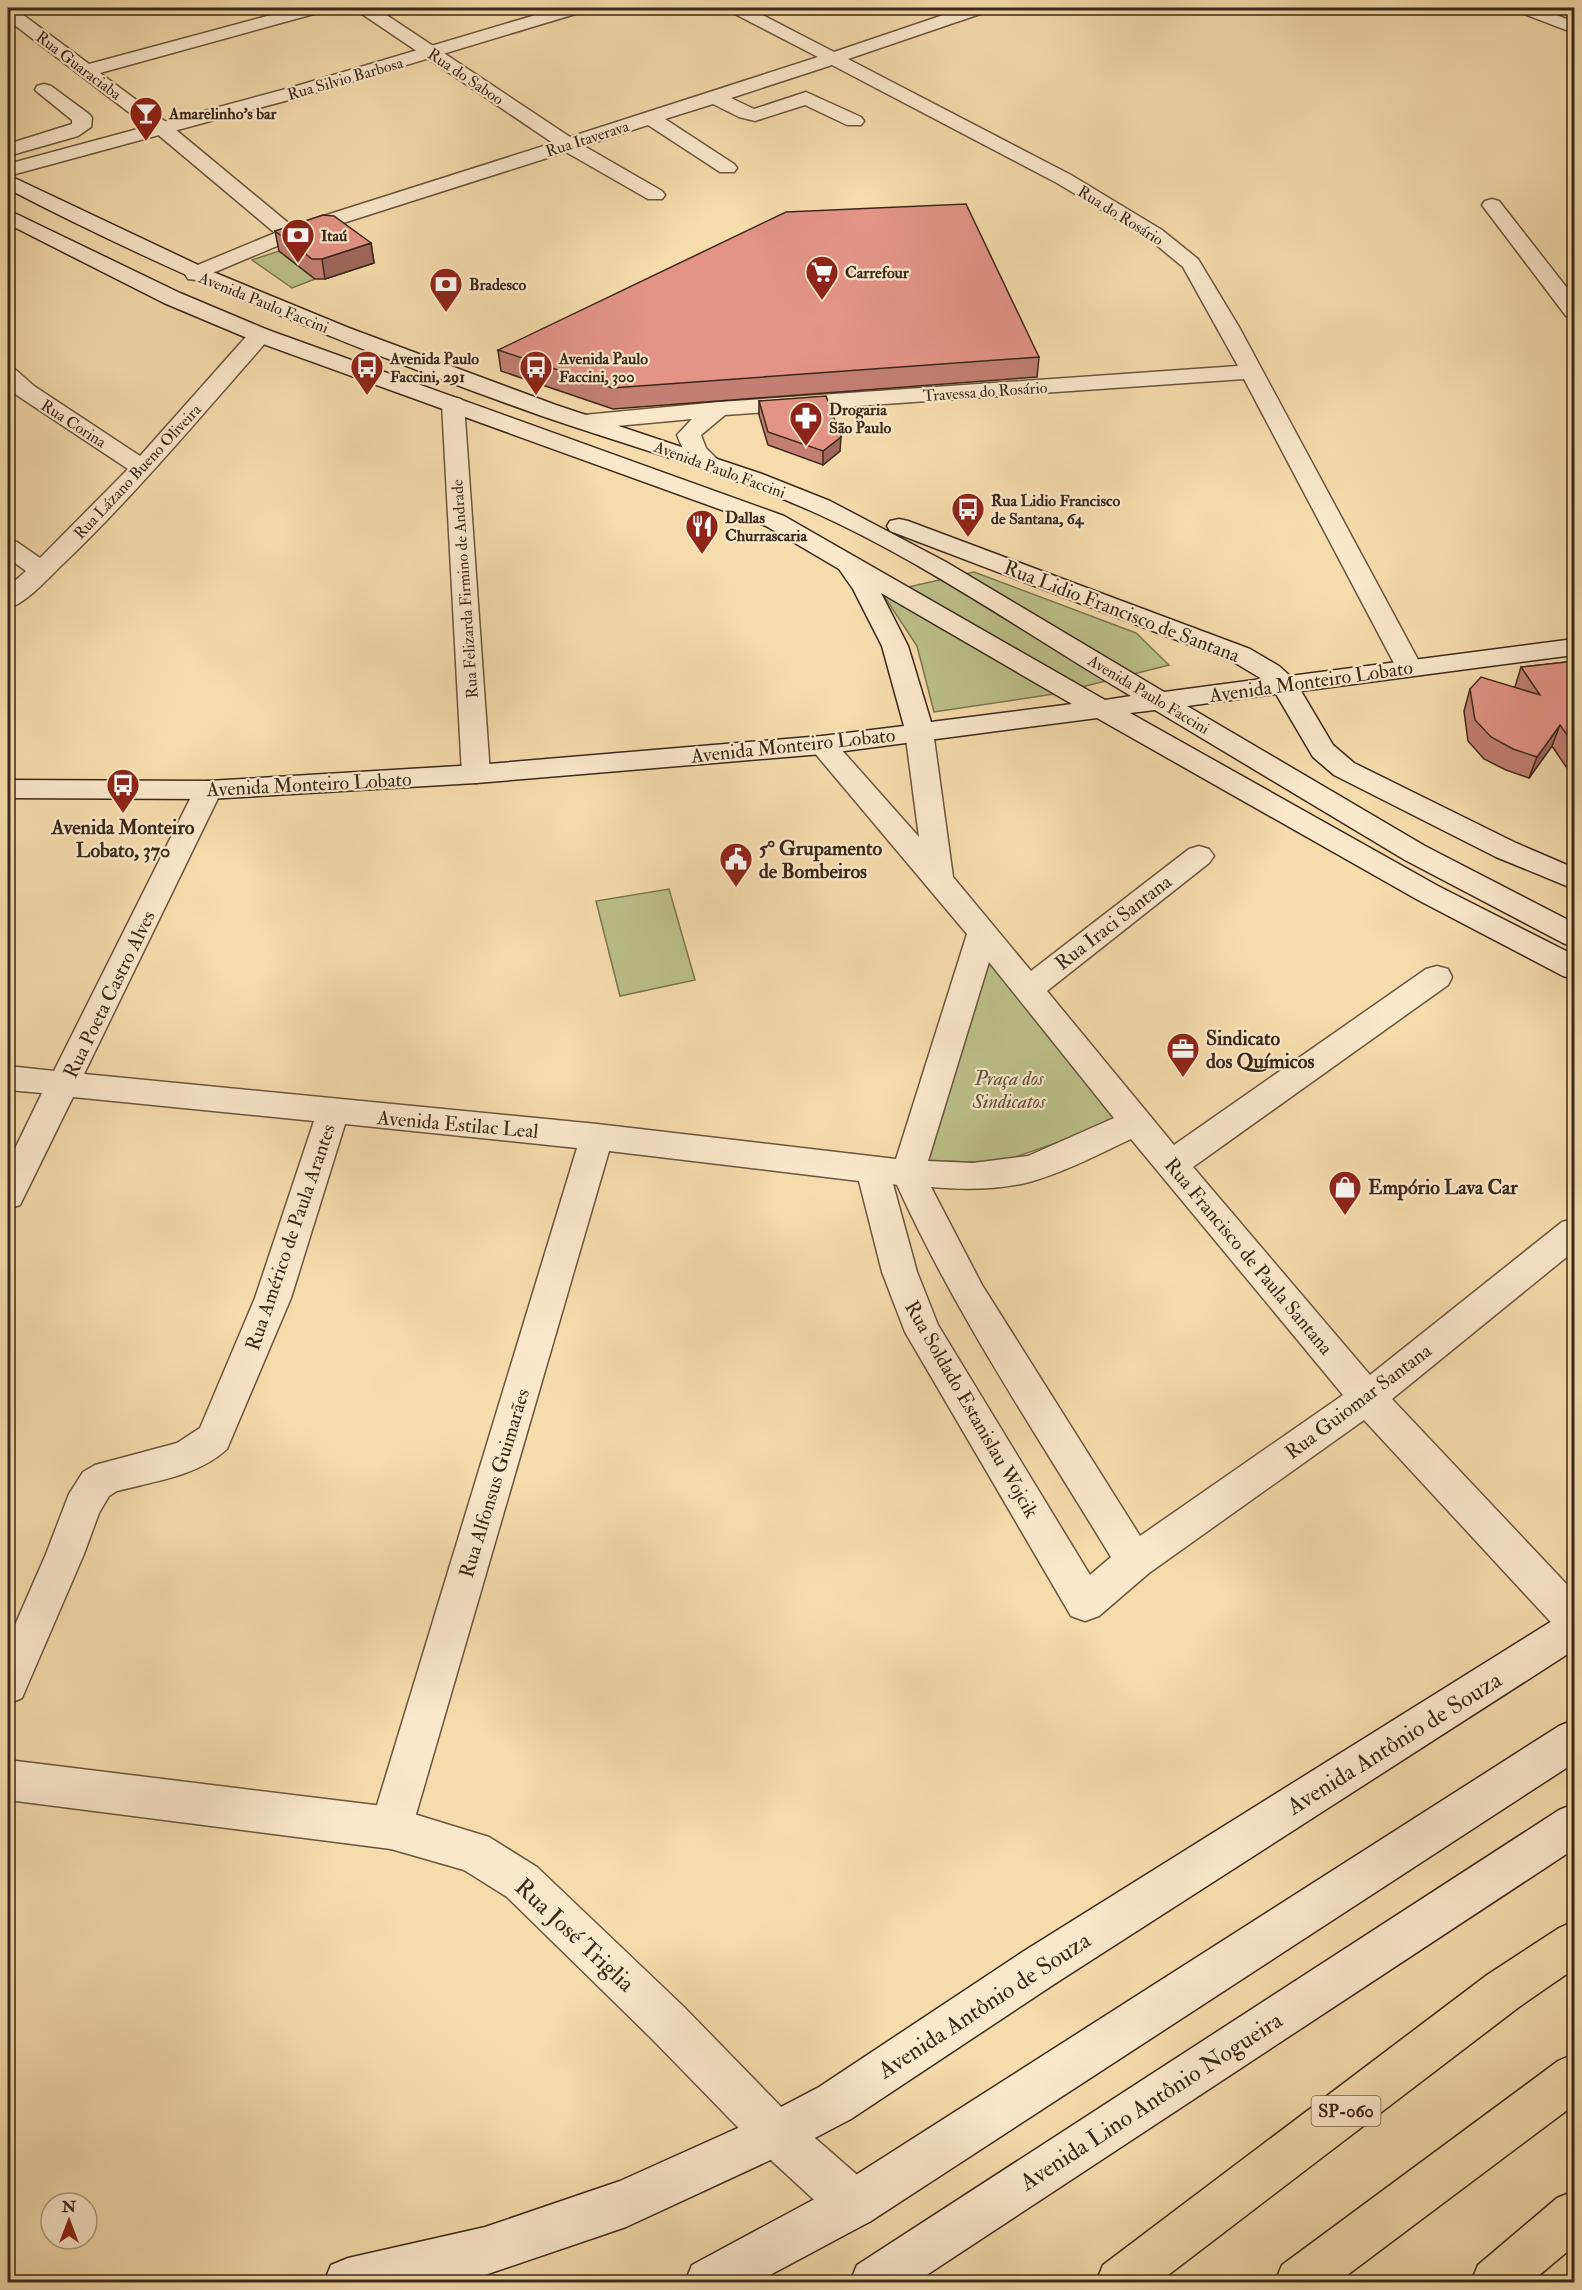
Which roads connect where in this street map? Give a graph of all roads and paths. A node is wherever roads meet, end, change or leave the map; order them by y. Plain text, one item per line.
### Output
1 (315, 8) edge
2 (364, 8) edge
3 (576, 8) edge
4 (737, 8) edge
5 (980, 8) edge
6 (1525, 8) edge
7 (8, 12) edge
8 (1575, 28) edge
9 (431, 52) junction
10 (835, 59) junction
11 (85, 71) junction
12 (772, 80) junction
13 (44, 90) dead end
14 (715, 98) junction
15 (806, 98) junction
16 (650, 118) junction
17 (854, 121) dead end
18 (163, 129) junction
19 (567, 144) junction
20 (8, 150) edge
21 (727, 168) dead end
22 (8, 170) edge
23 (8, 181) edge
24 (655, 195) dead end
25 (1492, 205) dead end
26 (8, 216) edge
27 (289, 234) junction
28 (196, 274) junction
29 (172, 298) junction
30 (1575, 310) edge
31 (260, 335) junction
32 (415, 362) junction
33 (1251, 372) junction
34 (8, 375) edge
35 (389, 381) junction
36 (17, 395) edge
37 (453, 404) junction
38 (719, 410) junction
39 (551, 411) junction
40 (584, 422) junction
41 (709, 463) junction
42 (143, 468) junction
43 (818, 505) junction
44 (8, 547) edge
45 (845, 560) junction
46 (42, 571) junction
47 (8, 600) edge
48 (1575, 647) edge
49 (1409, 667) junction
50 (1285, 686) junction
51 (1161, 701) junction
52 (1102, 709) junction
53 (920, 731) junction
54 (822, 745) junction
55 (476, 774) junction
56 (8, 789) edge
57 (208, 790) junction
58 (1199, 856) dead end
59 (939, 879) junction
60 (1575, 879) edge
61 (982, 935) junction
62 (1575, 936) edge
63 (1575, 968) edge
64 (1437, 976) dead end
65 (1028, 989) junction
66 (8, 1078) edge
67 (65, 1084) junction
68 (333, 1112) junction
69 (1136, 1122) junction
70 (597, 1137) junction
71 (1172, 1164) junction
72 (873, 1170) junction
73 (908, 1173) junction
74 (8, 1196) edge
75 (1575, 1232) edge
76 (1367, 1398) junction
77 (1135, 1561) junction
78 (1085, 1604) joint
79 (1575, 1619) edge
80 (1575, 1629) edge
81 (8, 1684) edge
82 (1575, 1740) edge
83 (8, 1780) edge
84 (1575, 1825) edge
85 (391, 1828) junction
86 (1575, 1942) edge
87 (1575, 2077) edge
88 (776, 2134) junction
89 (854, 2204) junction
90 (1575, 2215) edge
91 (348, 2283) edge
92 (709, 2283) edge
93 (874, 2283) edge
94 (1120, 2283) edge
95 (1299, 2283) edge
96 (1495, 2283) edge

1 - 11 street
2 - 9 street, Rua do Saboo
3 - 9 street, Rua Silvio Barbosa
4 - 10 street, Rua do Rosário
5 - 10 street, Rua Itaverava
6 - 8 street
7 - 11 street, Rua Guaraciaba
9 - 18 street, Rua Silvio Barbosa
9 - 19 street, Rua do Saboo
10 - 12 street, Rua Itaverava
10 - 33 street, Rua do Rosário
11 - 18 street, Rua Guaraciaba
12 - 14 street, Rua Itaverava
12 - 15 street
13 - 20 street
14 - 15 street
14 - 16 street, Rua Itaverava
15 - 17 street
16 - 19 street, Rua Itaverava
16 - 21 street
18 - 22 street, Rua Silvio Barbosa
18 - 27 street, Rua Guaraciaba
19 - 24 street, Rua do Saboo
19 - 27 street, Rua Itaverava
23 - 28 street, Avenida Paulo Faccini
25 - 30 street
26 - 29 street, Avenida Paulo Faccini
27 - 28 street, Rua Itaverava
28 - 32 street, Avenida Paulo Faccini
29 - 31 street, Avenida Paulo Faccini
29 - 32 street
31 - 35 street, Avenida Paulo Faccini
31 - 42 street, Rua Lázano Bueno Oliveira
32 - 39 street, Avenida Paulo Faccini
33 - 38 street, Travessa do Rosário
33 - 49 street, Rua do Rosário
34 - 36 street, Rua Corina
35 - 37 street, Avenida Paulo Faccini
35 - 39 street
36 - 42 street, Rua Corina
37 - 45 street, Avenida Paulo Faccini
37 - 55 street, Rua Felizarda Firmino de Andrade
38 - 40 street, Travessa do Rosário
38 - 41 street
39 - 40 street, Avenida Paulo Faccini
40 - 41 street, Avenida Paulo Faccini
41 - 43 street, Avenida Paulo Faccini
42 - 46 street, Rua Lázano Bueno Oliveira
43 - 50 street, Rua Lidio Francisco de Santana
43 - 51 street, Avenida Paulo Faccini
44 - 46 street
45 - 52 street, Avenida Paulo Faccini
45 - 53 street
46 - 47 street, Rua Lázano Bueno Oliveira
48 - 49 street, Avenida Monteiro Lobato
49 - 50 street, Avenida Monteiro Lobato
50 - 51 street, Avenida Monteiro Lobato
50 - 60 street, Rua Lidio Francisco de Santana
51 - 52 street, Avenida Monteiro Lobato
51 - 62 street, Avenida Paulo Faccini
52 - 53 street, Avenida Monteiro Lobato
52 - 63 street, Avenida Paulo Faccini
53 - 54 street, Avenida Monteiro Lobato
53 - 59 street
54 - 55 street, Avenida Monteiro Lobato
54 - 59 street, Rua Francisco de Paula Santana
55 - 57 street, Avenida Monteiro Lobato
56 - 57 street, Avenida Monteiro Lobato
57 - 67 street, Rua Poeta Castro Alves
58 - 65 street, Rua Iraci Santana
59 - 61 street, Rua Francisco de Paula Santana
61 - 65 street, Rua Francisco de Paula Santana
61 - 73 street
64 - 71 street
65 - 69 street, Rua Francisco de Paula Santana
66 - 67 street, Avenida Estilac Leal
67 - 68 street, Avenida Estilac Leal
67 - 74 street, Rua Poeta Castro Alves
68 - 70 street, Avenida Estilac Leal
68 - 81 street, Rua Américo de Paula Arantes
69 - 71 street, Rua Francisco de Paula Santana
69 - 73 street, Avenida Estilac Leal
70 - 72 street, Avenida Estilac Leal
70 - 85 street, Rua Alfonsus Guimarães
71 - 76 street, Rua Francisco de Paula Santana
72 - 73 street, Avenida Estilac Leal
72 - 78 street, Rua Soldado Estanislau Wojcik
73 - 77 street
75 - 76 street, Rua Guiomar Santana
76 - 77 street, Rua Guiomar Santana
76 - 79 street, Rua Francisco de Paula Santana
77 - 78 street, Rua Guiomar Santana
80 - 88 street, Avenida Antônio de Souza
82 - 89 street
83 - 85 street, Rua José Triglia
84 - 93 street, Avenida Lino Antônio Nogueira
85 - 88 street, Rua José Triglia
86 - 94 highway, SP-060
87 - 95 highway
88 - 89 street, Rua José Triglia
88 - 91 street, Avenida Antônio de Souza
89 - 92 street
90 - 96 highway

